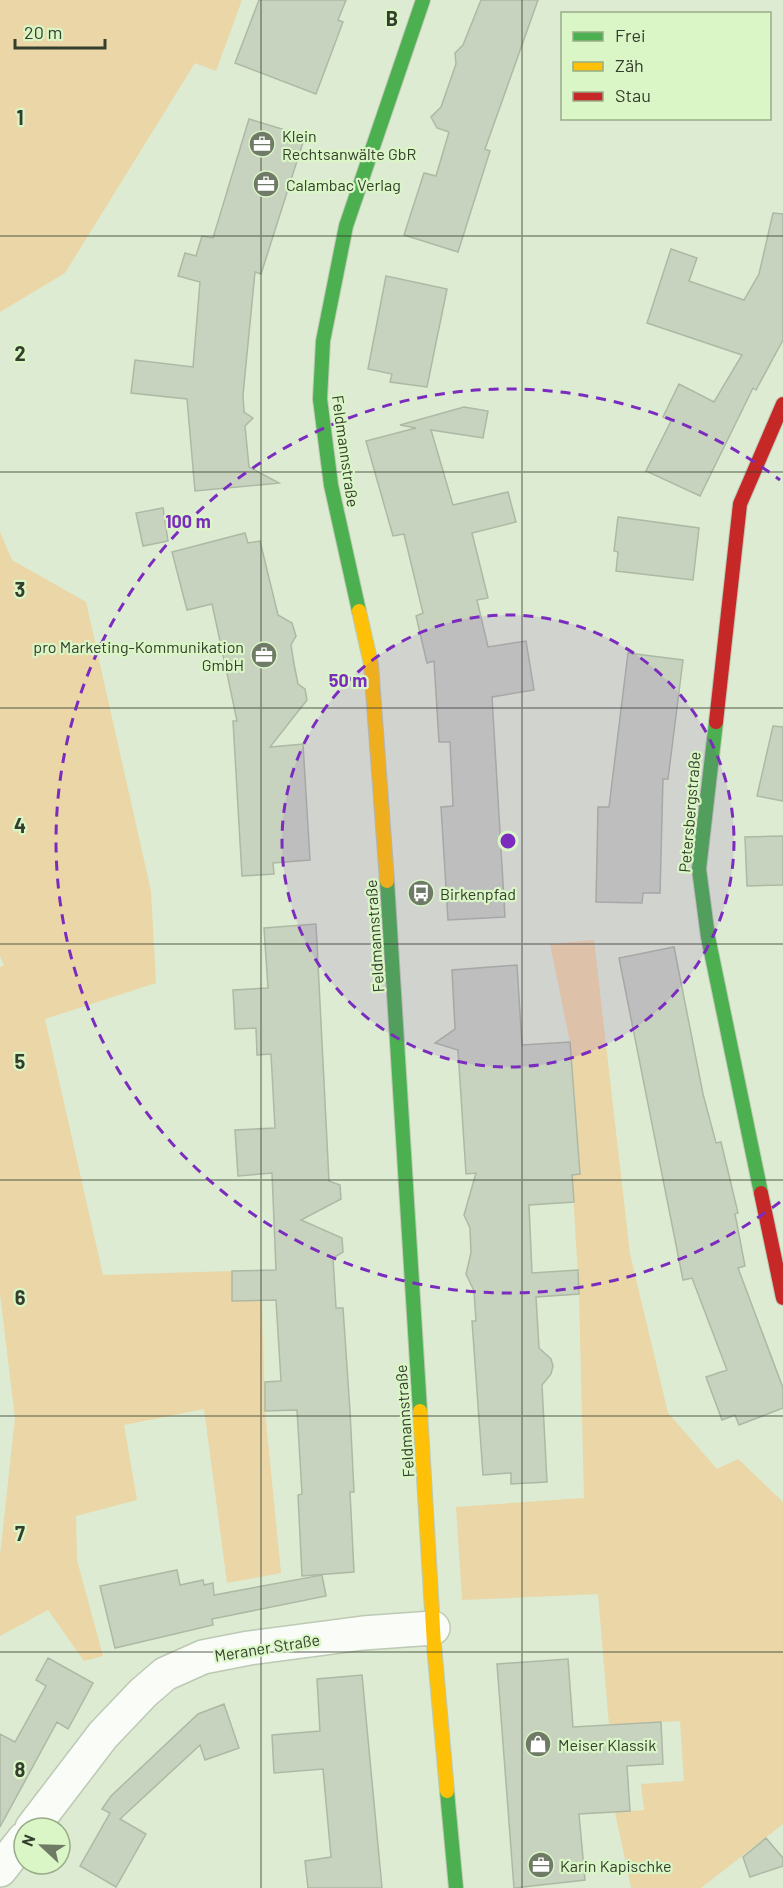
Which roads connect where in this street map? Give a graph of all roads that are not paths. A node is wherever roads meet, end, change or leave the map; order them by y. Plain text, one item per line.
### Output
1 (423, 0) edge
2 (783, 404) edge
3 (783, 1298) edge
4 (433, 1628) junction
5 (41, 1816) edge
6 (12, 1854) edge
7 (0, 1870) edge
8 (456, 1888) edge

1 - 4 street, Feldmannstraße
2 - 3 street, Petersbergstraße
4 - 5 street, Meraner Straße
4 - 8 street, Feldmannstraße
6 - 7 street

